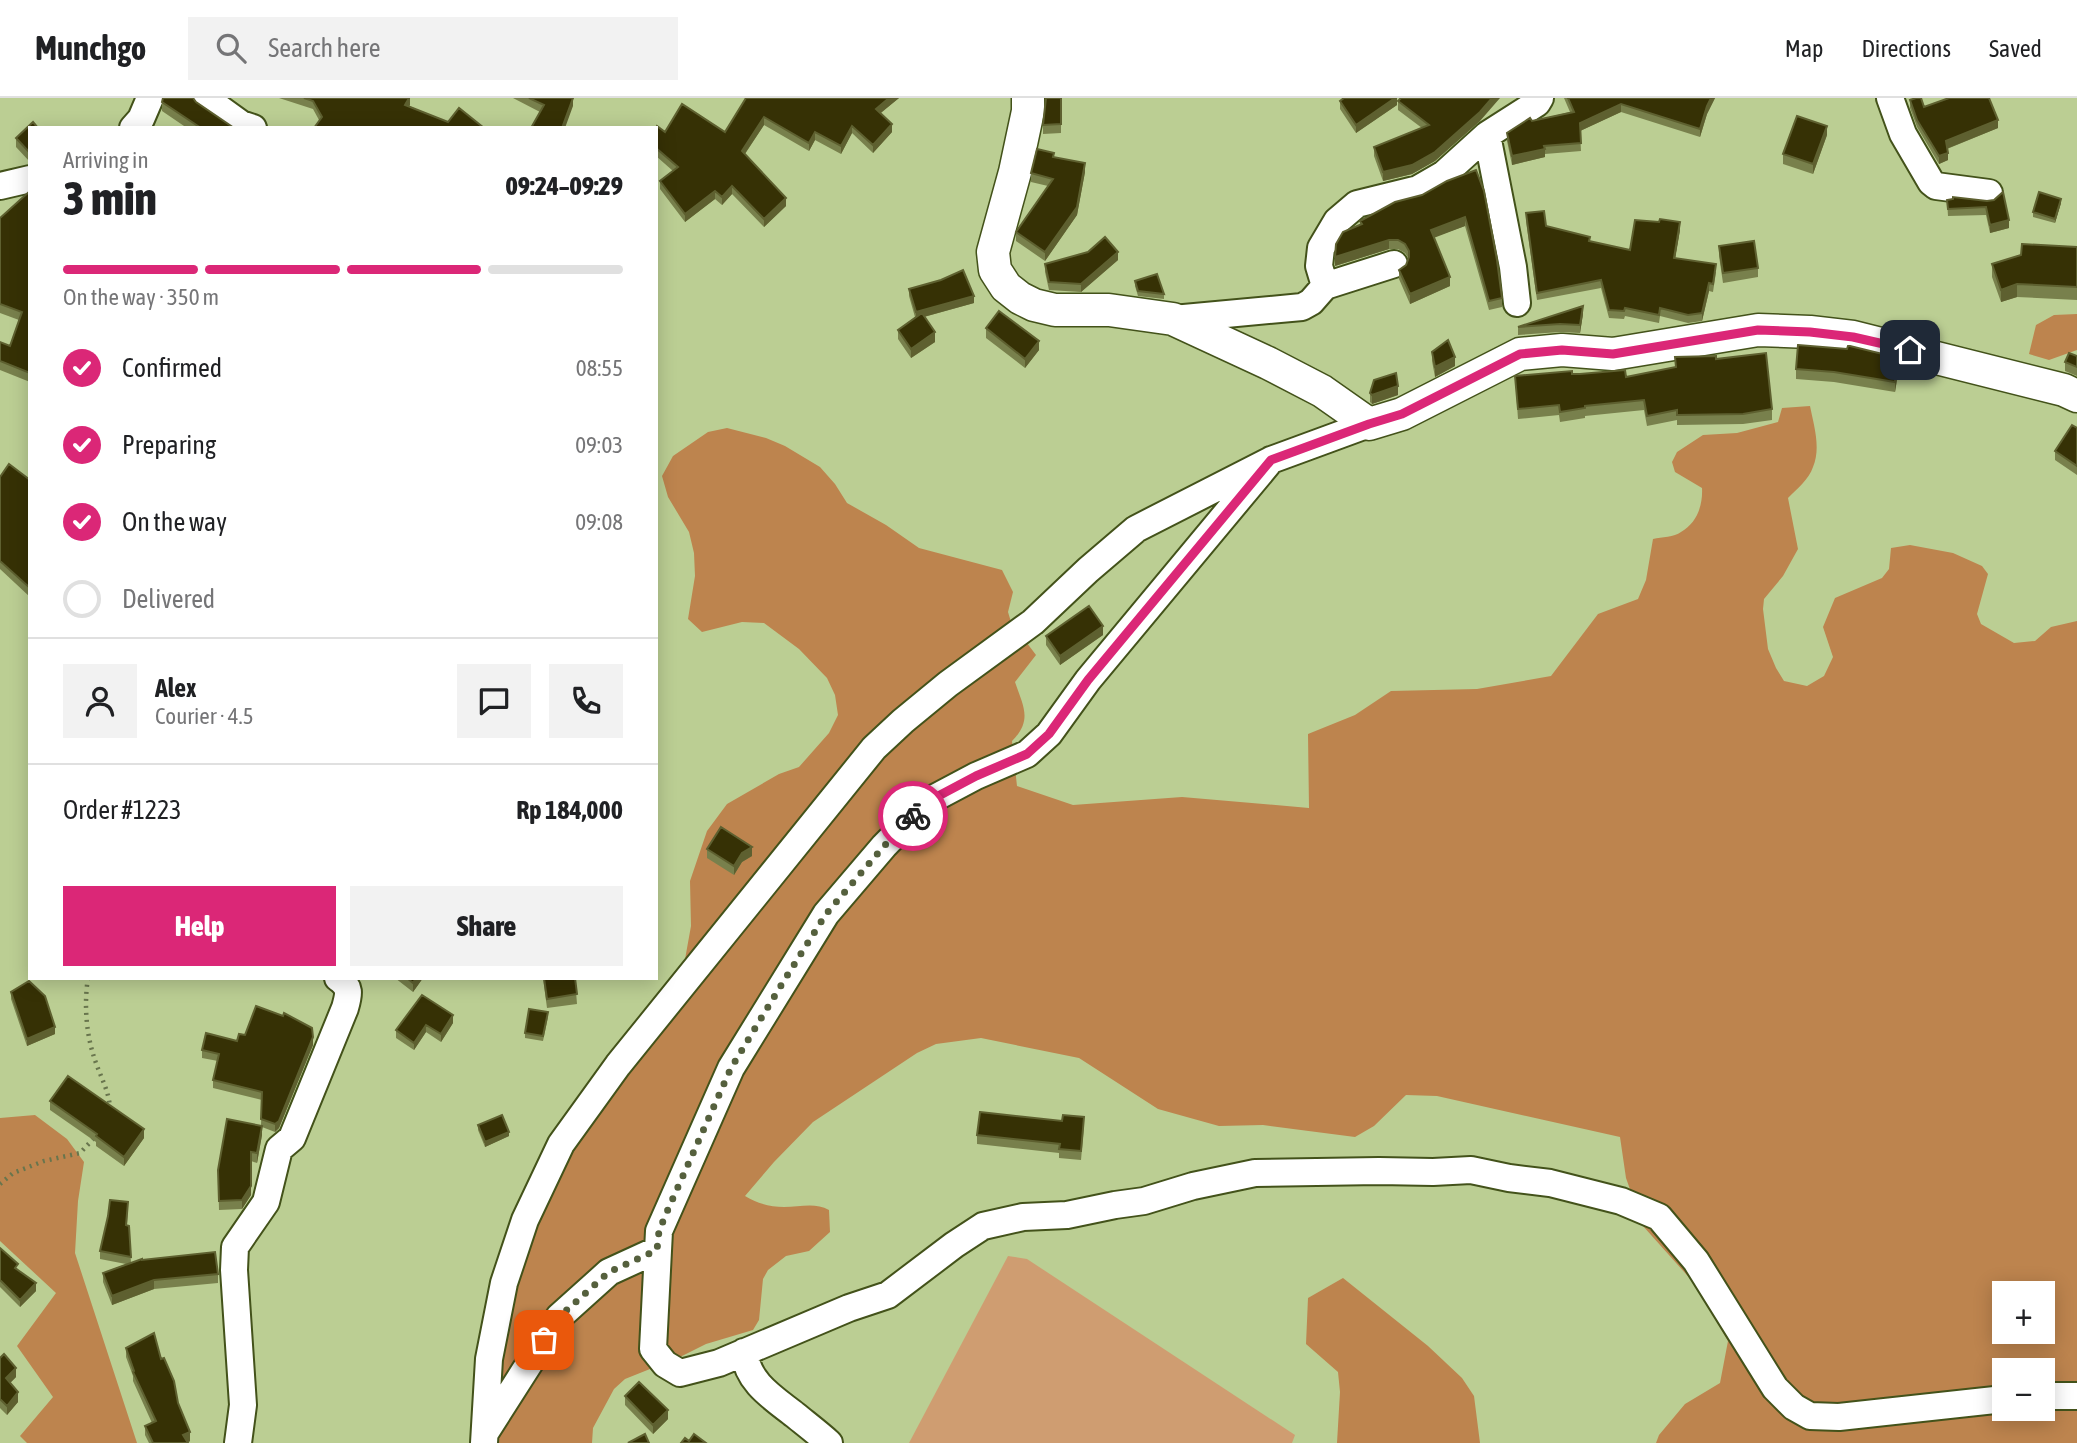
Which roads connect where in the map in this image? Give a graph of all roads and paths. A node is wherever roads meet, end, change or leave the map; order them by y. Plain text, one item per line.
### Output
1 (150, 98) edge
2 (205, 98) edge
3 (1028, 98) edge
4 (1540, 98) edge
5 (1890, 98) edge
6 (136, 126) edge
7 (247, 126) edge
8 (1487, 135) junction
9 (28, 179) edge
10 (0, 186) edge
11 (1989, 193) dead end
12 (1394, 264) dead end
13 (1325, 286) junction
14 (1517, 303) dead end
15 (1173, 319) junction
16 (2077, 396) edge
17 (1369, 424) junction
18 (1271, 460) junction
19 (88, 980) edge
20 (340, 980) edge
21 (108, 1117) edge
22 (97, 1134) edge
23 (0, 1184) edge
24 (657, 1250) junction
25 (744, 1352) junction
26 (2055, 1396) edge
27 (2077, 1396) edge
28 (1992, 1400) edge
29 (484, 1439) edge
30 (238, 1443) edge
31 (830, 1443) edge

1 - 6 street
2 - 7 street
3 - 15 street
4 - 8 street
5 - 11 street
8 - 13 street
8 - 14 street
9 - 10 street
12 - 13 street
13 - 15 street
15 - 17 street
16 - 17 street
17 - 18 street
18 - 24 street
18 - 29 street
19 - 21 path
20 - 30 street
22 - 23 path
24 - 25 street
24 - 29 street
25 - 28 street
25 - 31 street
26 - 27 street

